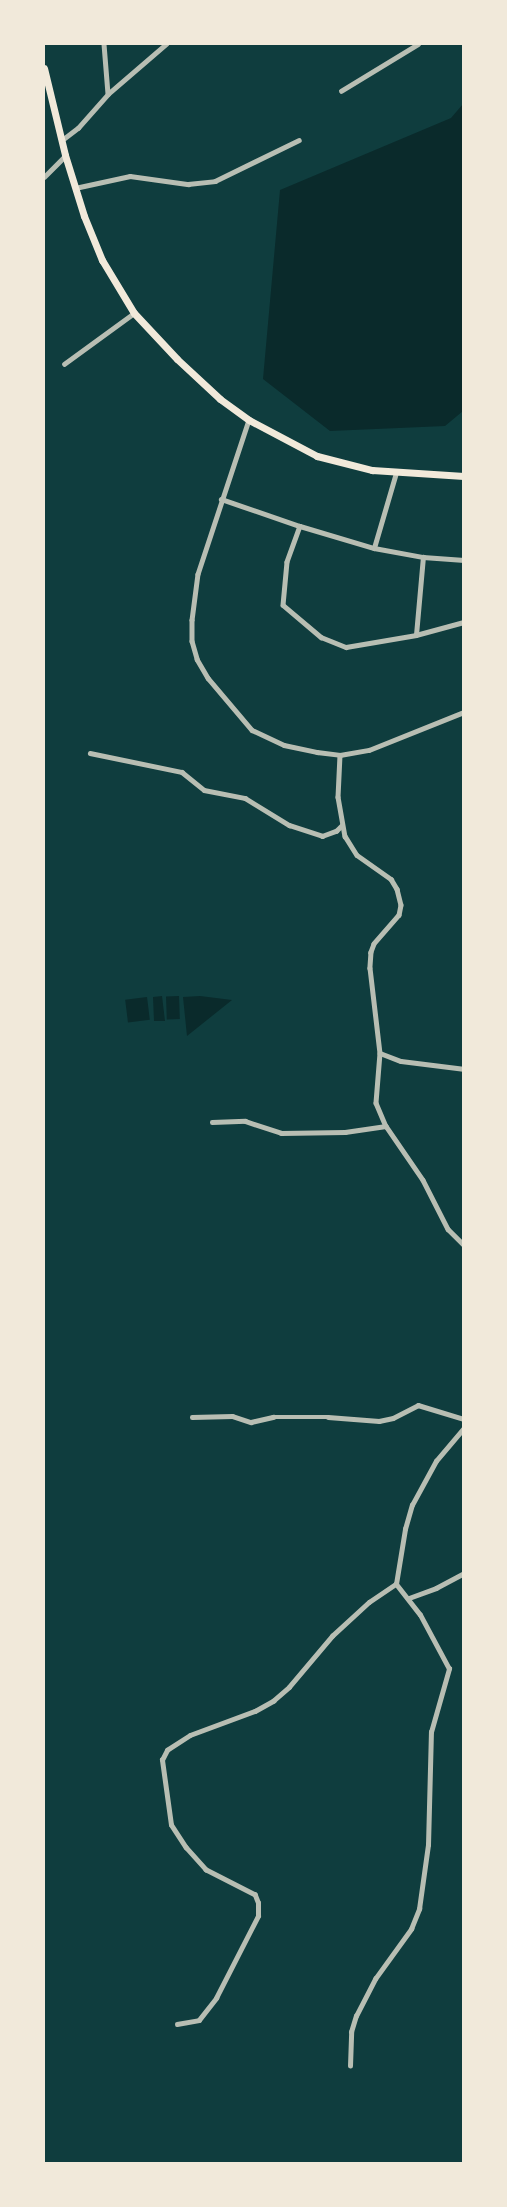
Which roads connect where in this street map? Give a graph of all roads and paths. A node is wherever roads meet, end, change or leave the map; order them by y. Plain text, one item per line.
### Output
1 (104, 44) edge
2 (166, 44) edge
3 (418, 44) edge
4 (44, 68) edge
5 (341, 91) dead end
6 (108, 94) junction
7 (62, 140) junction
8 (299, 140) dead end
9 (65, 155) junction
10 (44, 177) edge
11 (75, 188) junction
12 (134, 313) junction
13 (64, 364) dead end
14 (249, 420) junction
15 (396, 473) junction
16 (464, 476) edge
17 (221, 499) junction
18 (300, 526) junction
19 (374, 548) junction
20 (423, 557) junction
21 (464, 560) edge
22 (464, 622) edge
23 (416, 635) junction
24 (464, 712) edge
25 (90, 753) dead end
26 (340, 755) junction
27 (342, 825) junction
28 (380, 1053) junction
29 (464, 1069) edge
30 (212, 1122) dead end
31 (386, 1126) junction
32 (464, 1245) edge
33 (192, 1417) dead end
34 (464, 1419) edge
35 (464, 1428) edge
36 (464, 1573) edge
37 (396, 1584) junction
38 (409, 1598) junction
39 (177, 2025) dead end
40 (350, 2066) dead end

1 - 6 street
2 - 6 street
3 - 5 street
4 - 7 main road
6 - 7 street
7 - 9 main road
8 - 11 street
9 - 10 street
9 - 11 main road
11 - 12 main road
12 - 13 street
12 - 14 main road
14 - 15 main road
14 - 17 street
15 - 16 main road
15 - 19 street
17 - 18 street
17 - 26 street
18 - 19 street
18 - 23 street
19 - 20 street
20 - 21 street
20 - 23 street
22 - 23 street
24 - 26 street
25 - 27 street
26 - 27 street
27 - 28 street
28 - 29 street
28 - 31 street
30 - 31 street
31 - 32 street
33 - 34 street
35 - 37 street
36 - 38 street
37 - 38 street
37 - 39 street
38 - 40 street

